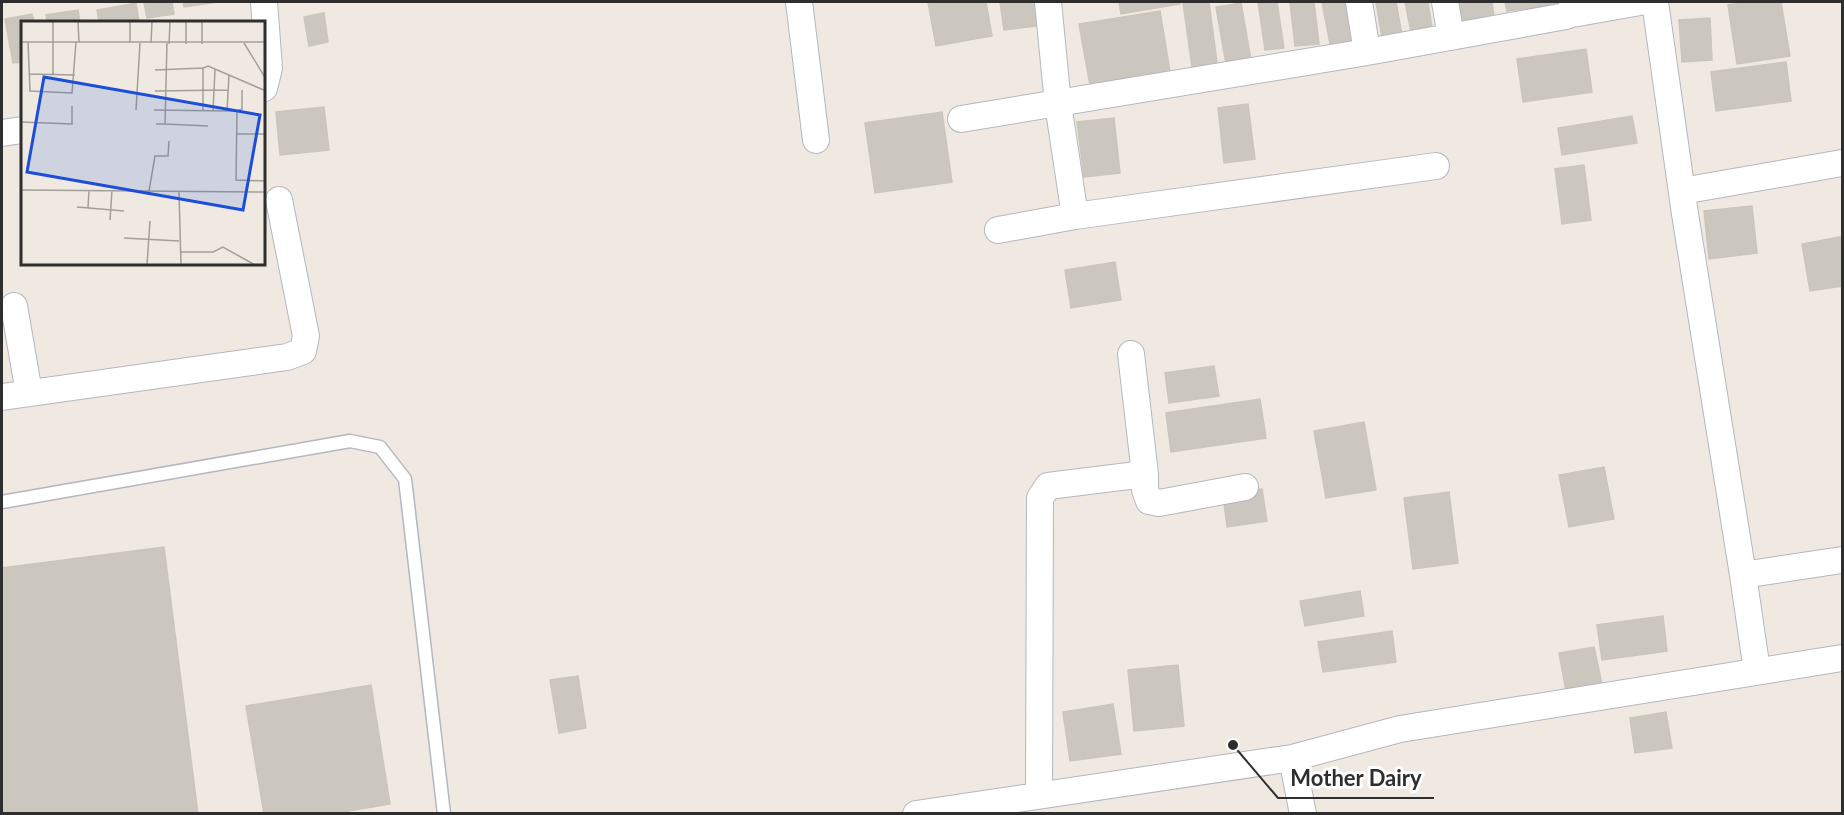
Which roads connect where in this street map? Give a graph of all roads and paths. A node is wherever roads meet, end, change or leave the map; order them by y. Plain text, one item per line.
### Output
1 (264, 2) edge
2 (799, 2) edge
3 (1048, 2) edge
4 (1359, 2) edge
5 (1445, 2) edge
6 (1640, 2) edge
7 (1655, 2) edge
8 (1572, 8) edge
9 (265, 21) edge
10 (266, 29) edge
11 (1451, 38) junction
12 (1367, 52) junction
13 (266, 80) edge
14 (1058, 104) junction
15 (961, 119) dead end
16 (21, 130) edge
17 (2, 133) edge
18 (816, 140) dead end
19 (1842, 163) edge
20 (1436, 166) dead end
21 (1682, 191) junction
22 (279, 200) dead end
23 (1075, 216) junction
24 (998, 230) dead end
25 (14, 306) dead end
26 (1131, 354) dead end
27 (29, 393) junction
28 (2, 397) edge
29 (1145, 474) junction
30 (1245, 487) dead end
31 (2, 502) edge
32 (1842, 560) edge
33 (1743, 575) junction
34 (1842, 658) edge
35 (1757, 671) junction
36 (1292, 758) junction
37 (1039, 795) junction
38 (444, 813) edge
39 (916, 813) edge
40 (1303, 813) edge

1 - 9 street
2 - 18 street
3 - 14 street
4 - 12 street
5 - 11 street
6 - 8 street
7 - 21 street
8 - 11 street
10 - 13 street
11 - 12 street
12 - 14 street
14 - 15 street
14 - 23 street
16 - 17 street
19 - 21 street
20 - 23 street
21 - 33 street
22 - 27 street
23 - 24 street
25 - 27 street
26 - 29 street
27 - 28 street
29 - 30 street
29 - 37 street
31 - 38 lane
32 - 33 street
33 - 35 street
34 - 35 street
35 - 36 street
36 - 37 street
36 - 40 street
37 - 39 street

